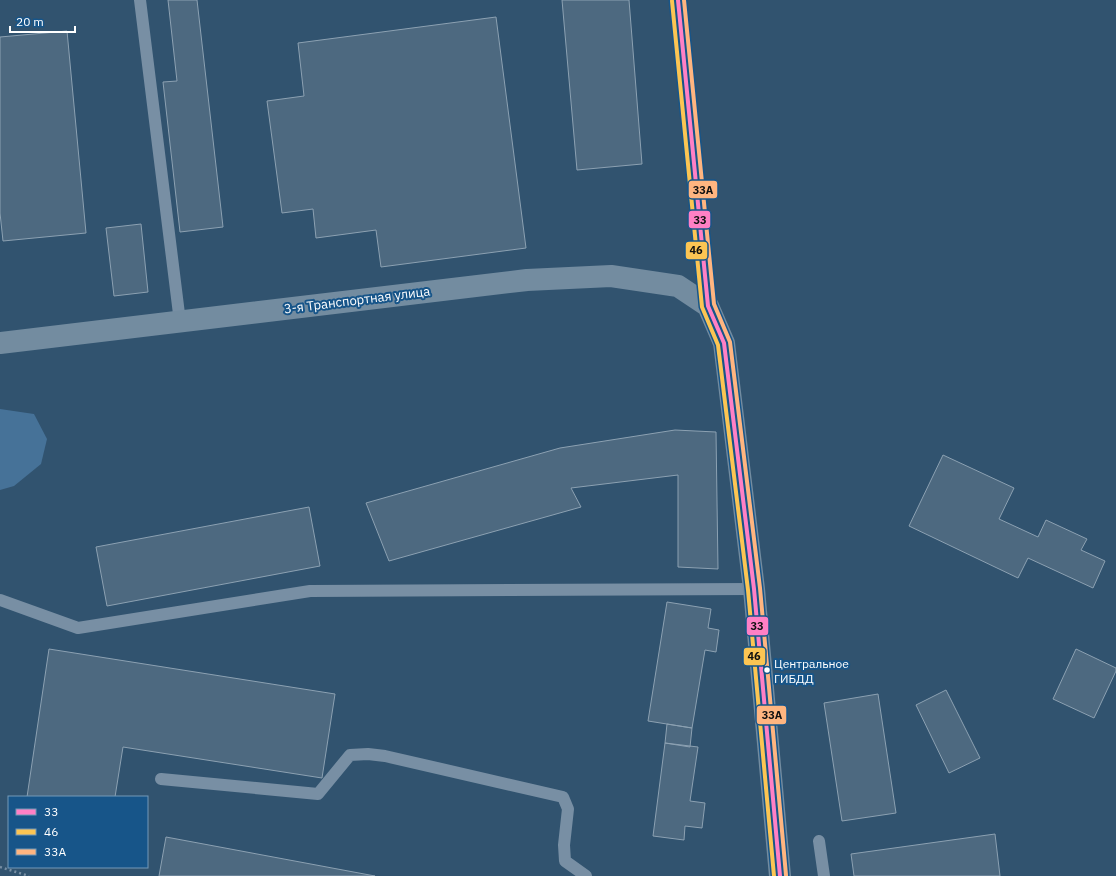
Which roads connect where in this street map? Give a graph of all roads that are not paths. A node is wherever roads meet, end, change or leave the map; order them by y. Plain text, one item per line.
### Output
1 (140, 0) edge
2 (678, 0) edge
3 (708, 306) junction
4 (180, 322) junction
5 (0, 343) edge
6 (754, 589) junction
7 (0, 600) edge
8 (161, 778) dead end
9 (820, 841) dead end
10 (586, 876) edge
11 (780, 876) edge
12 (824, 876) edge

1 - 4 lane
2 - 3 lane
3 - 4 street, 3-я Транспортная улица
3 - 6 street
4 - 5 street, 3-я Транспортная улица
6 - 7 lane
6 - 11 street
8 - 10 lane
9 - 12 lane

